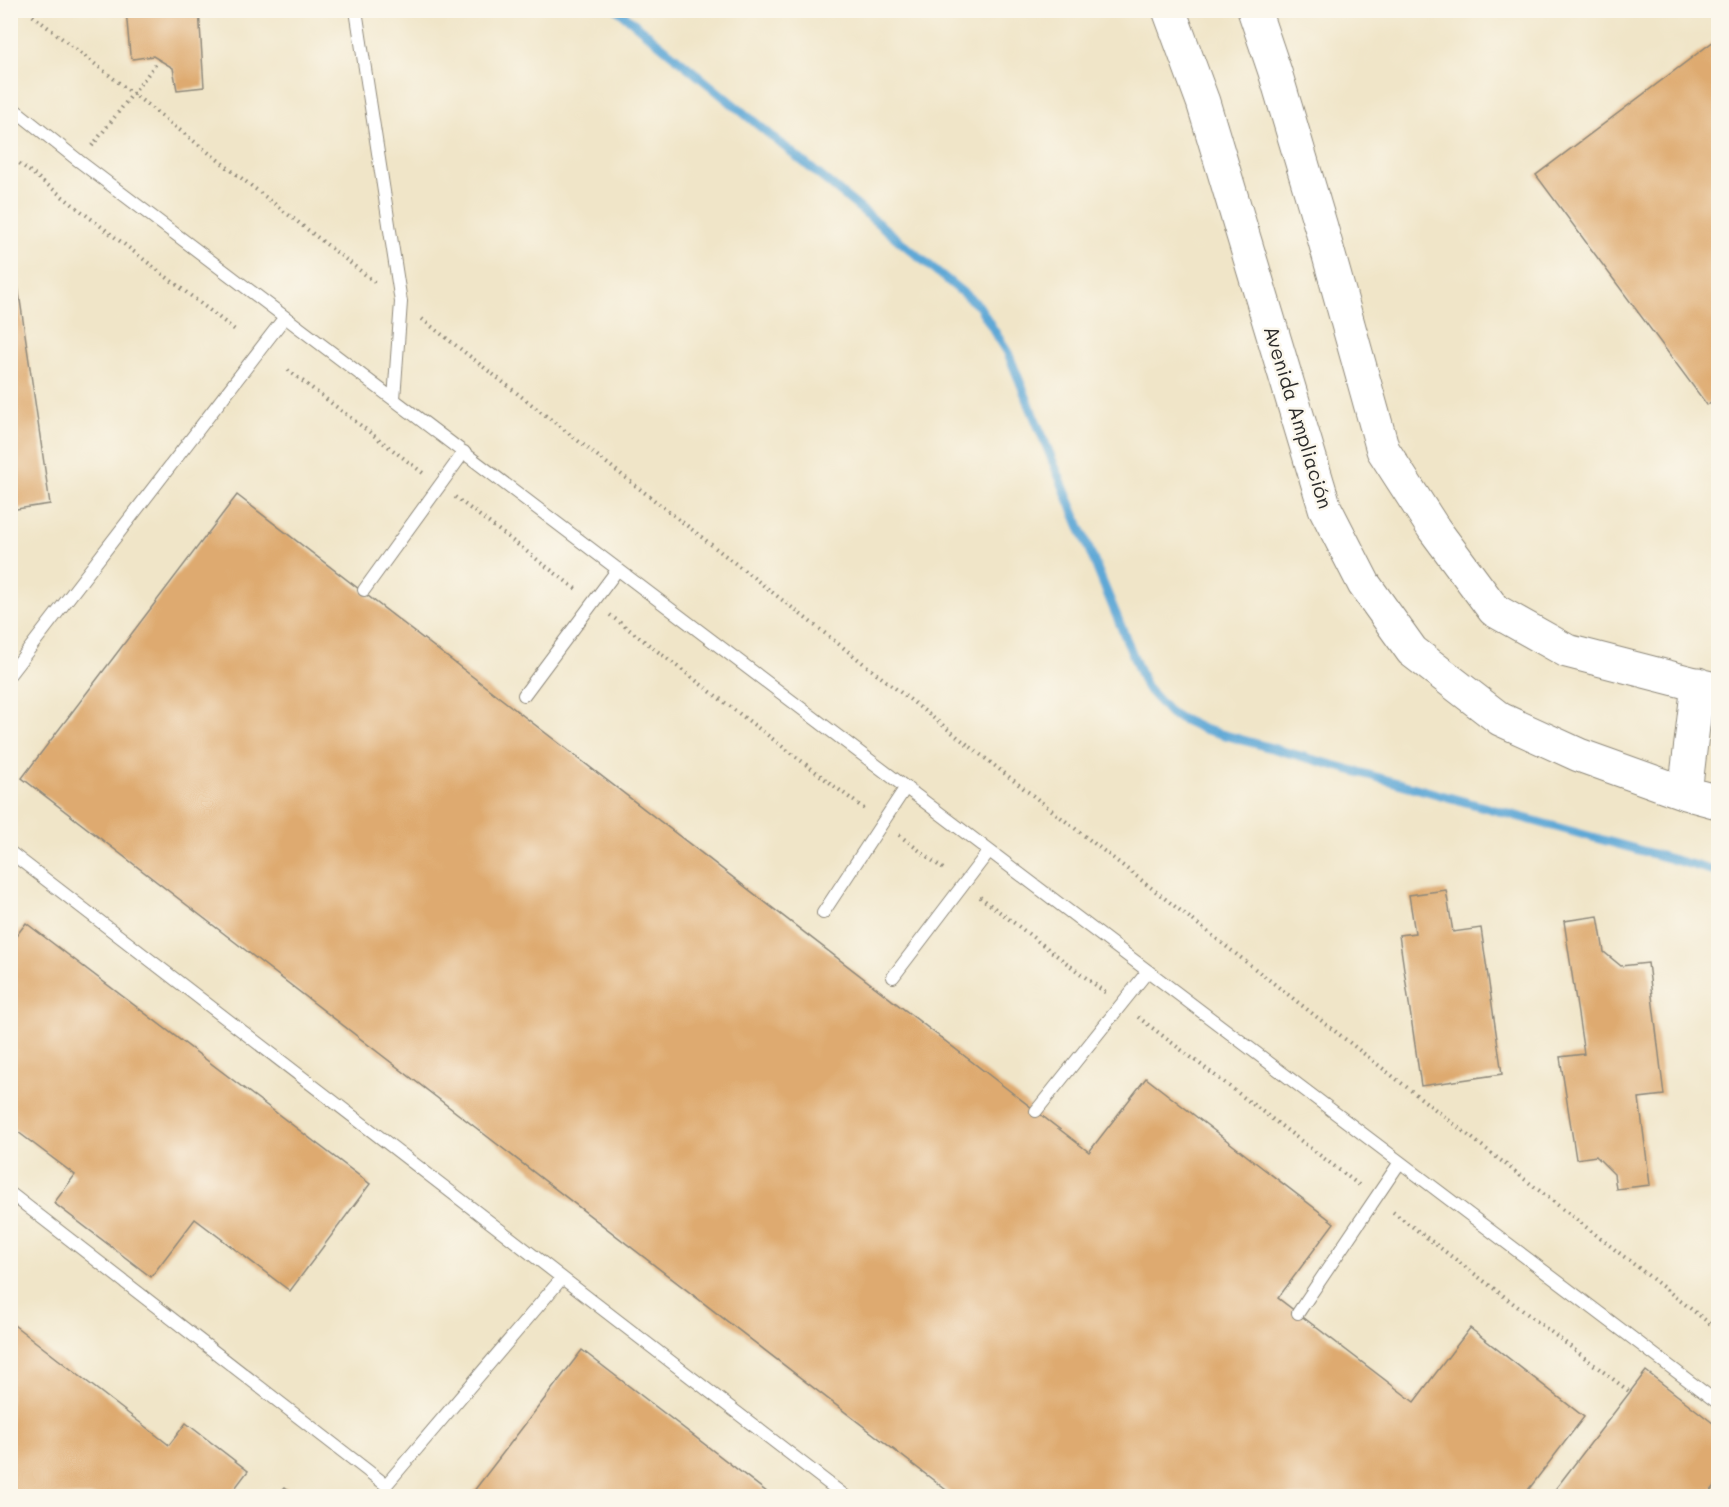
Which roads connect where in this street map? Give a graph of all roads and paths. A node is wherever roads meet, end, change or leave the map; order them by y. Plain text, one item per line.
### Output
1 (32, 10) edge
2 (356, 10) edge
3 (1170, 10) edge
4 (1254, 10) edge
5 (159, 60) dead end
6 (133, 93) junction
7 (10, 106) edge
8 (91, 146) dead end
9 (10, 156) edge
10 (401, 302) junction
11 (285, 316) junction
12 (235, 330) dead end
13 (394, 399) junction
14 (464, 452) junction
15 (618, 569) junction
16 (364, 590) dead end
17 (10, 674) edge
18 (1708, 687) edge
19 (524, 695) dead end
20 (906, 787) junction
21 (1685, 793) junction
22 (1719, 802) edge
23 (989, 851) junction
24 (10, 852) edge
25 (823, 913) dead end
26 (1148, 971) junction
27 (893, 978) dead end
28 (1036, 1111) dead end
29 (1400, 1162) junction
30 (10, 1193) edge
31 (562, 1278) junction
32 (1298, 1313) dead end
33 (1719, 1330) edge
34 (1719, 1403) edge
35 (845, 1497) edge

1 - 6 path
2 - 10 lane
3 - 21 street, Avenida Ampliación
4 - 18 street
5 - 6 path
6 - 8 path
6 - 10 path
7 - 11 lane
9 - 12 path
10 - 13 lane
10 - 33 path
11 - 13 lane
11 - 17 lane
13 - 14 lane
14 - 15 lane
14 - 16 lane
15 - 19 lane
15 - 20 lane
18 - 21 street
20 - 23 lane
20 - 25 lane
21 - 22 street, Avenida Ampliación
23 - 26 lane
23 - 27 lane
24 - 31 lane
26 - 28 lane
26 - 29 lane
29 - 32 lane
29 - 34 lane
30 - 31 lane
31 - 35 lane

